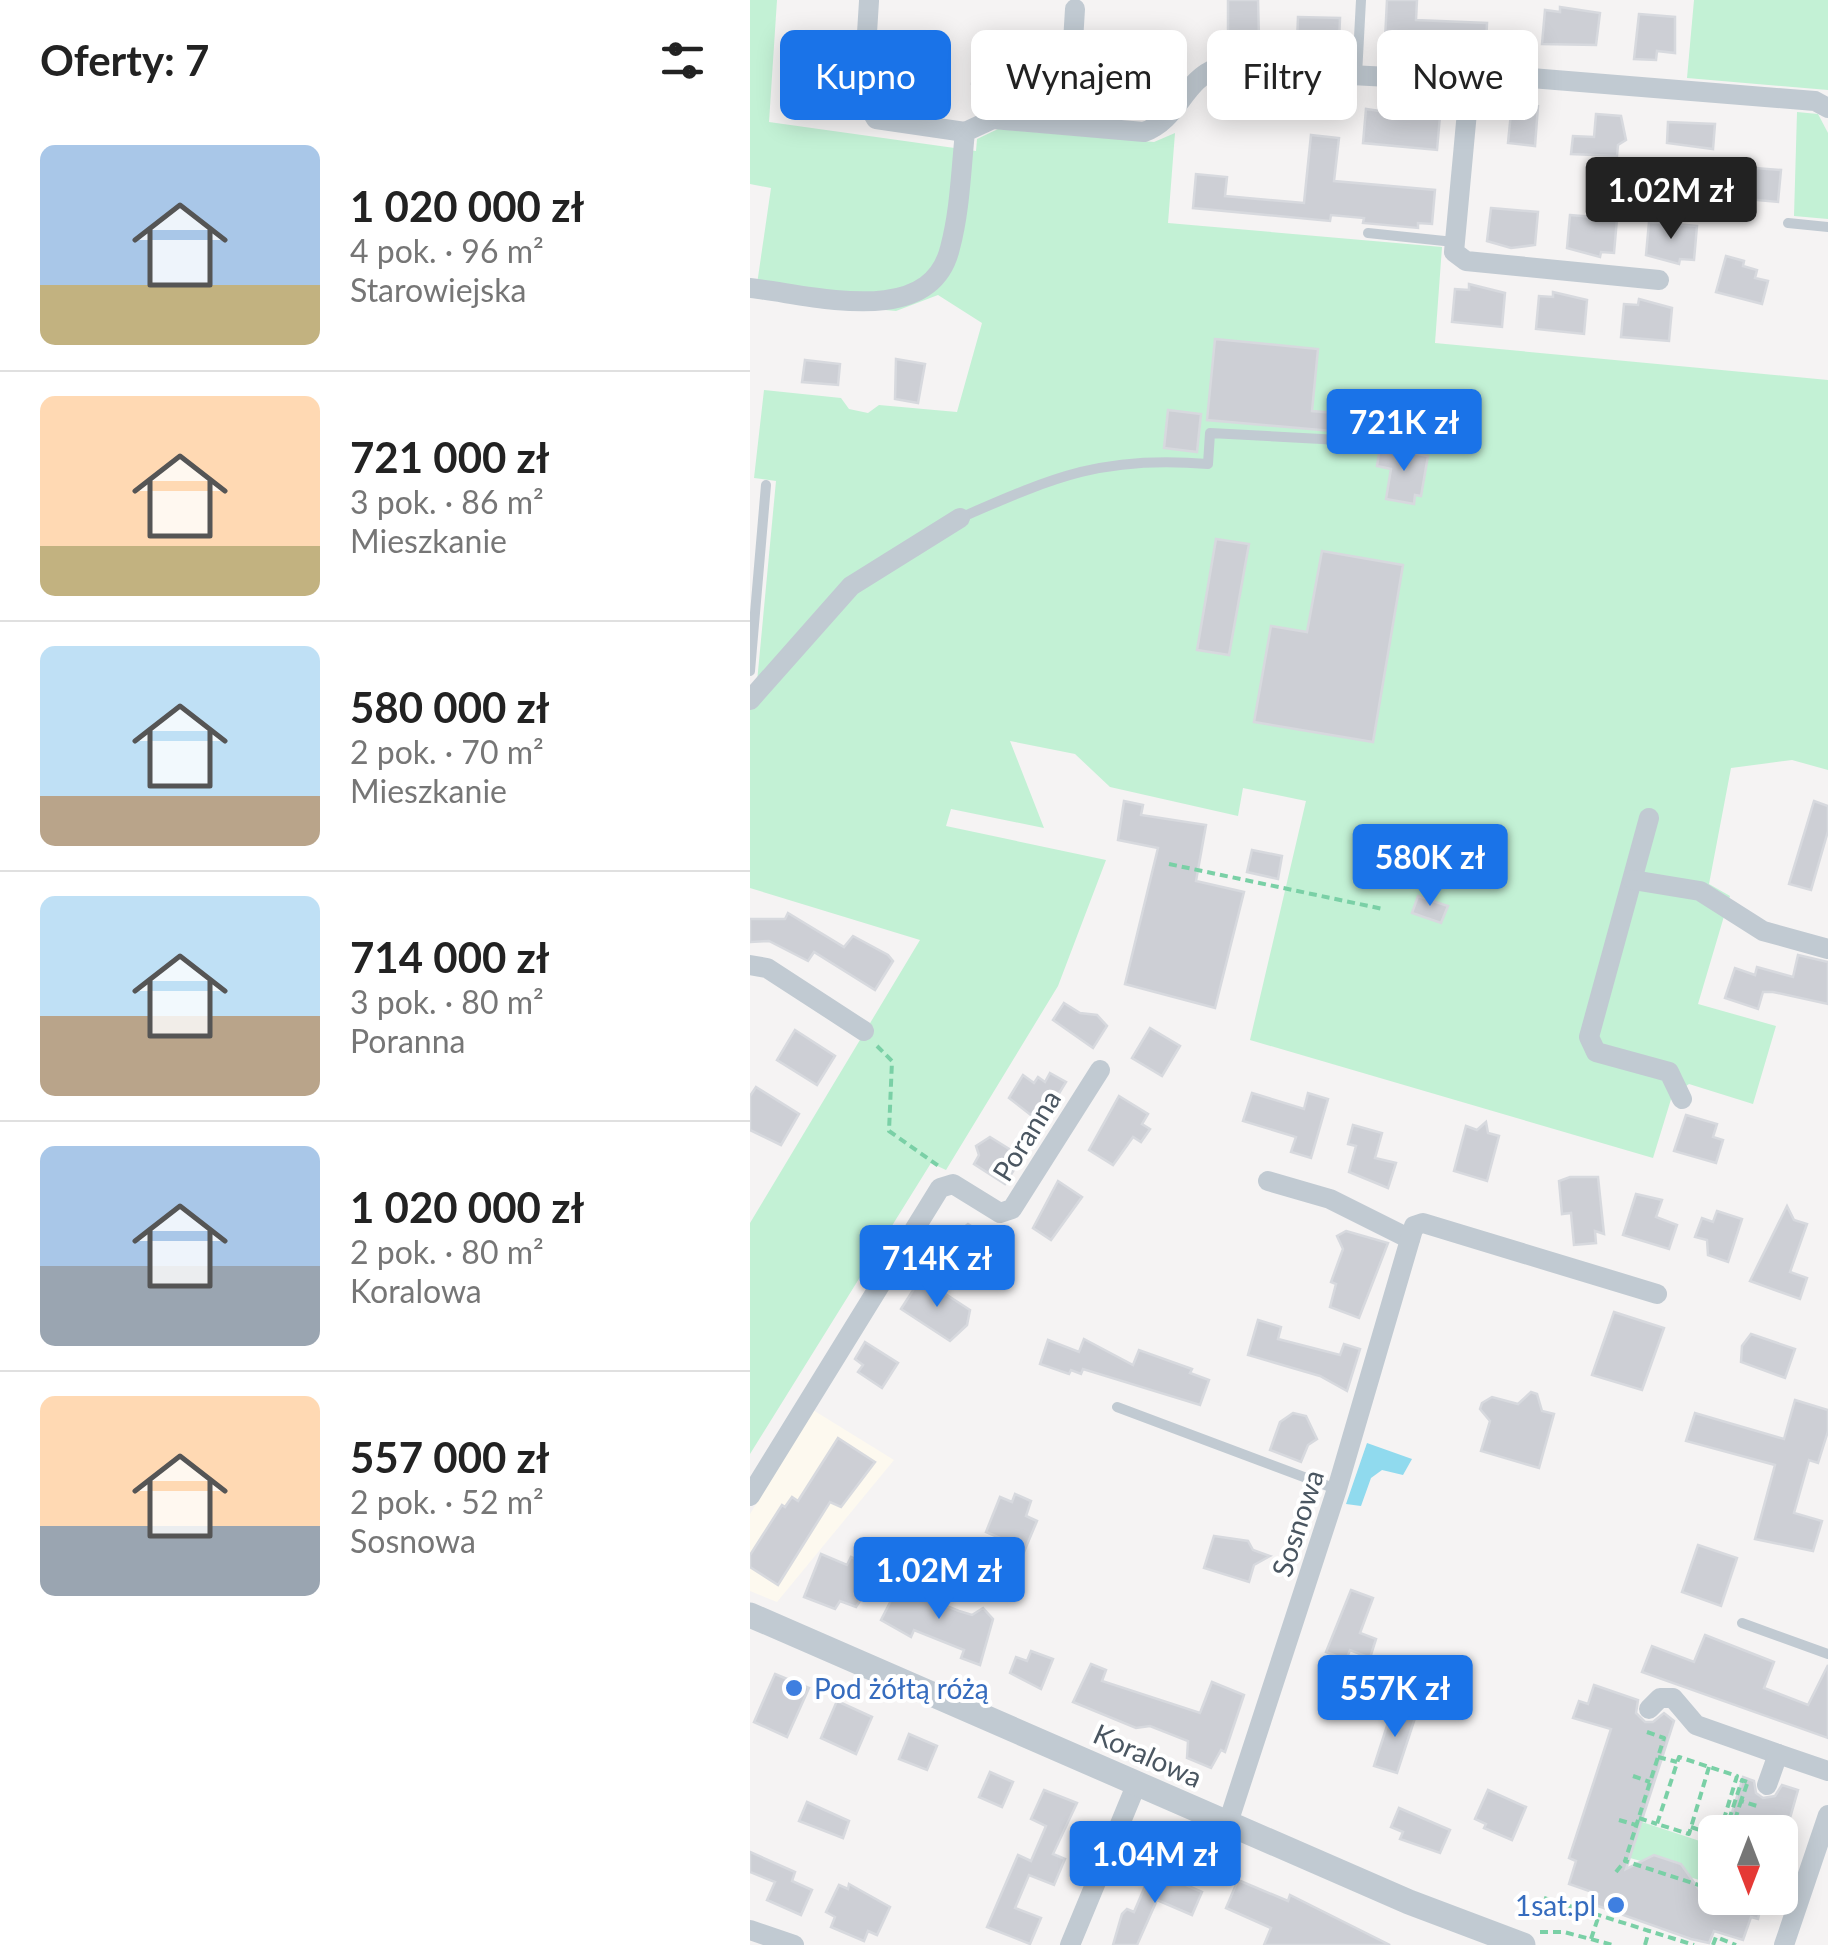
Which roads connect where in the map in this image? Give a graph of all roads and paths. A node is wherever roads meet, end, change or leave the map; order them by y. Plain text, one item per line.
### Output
1 (1360, 0) edge
2 (870, 1) edge
3 (1075, 9) dead end
4 (1207, 72) edge
5 (1357, 76) joint
6 (1377, 77) edge
7 (1538, 80) edge
8 (1821, 104) edge
9 (1466, 120) edge
10 (1068, 124) junction
11 (965, 132) junction
12 (1788, 223) dead end
13 (1828, 227) edge
14 (1368, 233) dead end
15 (1454, 242) junction
16 (1659, 280) dead end
17 (750, 288) edge
18 (1395, 432) dead end
19 (766, 486) dead end
20 (960, 518) joint
21 (752, 686) edge
22 (1649, 818) dead end
23 (1169, 864) dead end
24 (1633, 880) junction
25 (1383, 908) dead end
26 (1828, 949) edge
27 (750, 966) edge
28 (864, 1032) joint
29 (1100, 1070) dead end
30 (1682, 1099) dead end
31 (1268, 1181) dead end
32 (947, 1186) junction
33 (1410, 1238) junction
34 (1656, 1294) dead end
35 (1117, 1407) dead end
36 (1337, 1489) junction
37 (750, 1496) edge
38 (750, 1614) edge
39 (1742, 1624) dead end
40 (1828, 1654) edge
41 (1649, 1708) dead end
42 (1647, 1732) dead end
43 (1778, 1754) junction
44 (1658, 1757) junction
45 (1677, 1762) junction
46 (1710, 1767) junction
47 (1828, 1771) edge
48 (1633, 1776) dead end
49 (1650, 1782) junction
50 (1136, 1783) junction
51 (1757, 1784) joint
52 (1742, 1801) dead end
53 (1729, 1815) edge
54 (1731, 1815) edge
55 (1734, 1815) edge
56 (1828, 1815) edge
57 (1639, 1818) junction
58 (1619, 1820) dead end
59 (1228, 1823) junction
60 (1657, 1824) junction
61 (1636, 1826) junction
62 (1690, 1827) junction
63 (1698, 1832) edge
64 (1625, 1861) junction
65 (1616, 1872) dead end
66 (1698, 1884) edge
67 (1544, 1898) dead end
68 (1599, 1915) junction
69 (750, 1930) edge
70 (1649, 1931) junction
71 (1591, 1939) dead end
72 (794, 1945) edge
73 (1070, 1945) edge
74 (1523, 1945) edge
75 (1645, 1945) edge
76 (1694, 1945) edge
77 (1713, 1945) edge
78 (1736, 1945) edge
79 (1784, 1945) edge

1 - 5 lane
2 - 11 street
3 - 10 street
4 - 10 street
5 - 6 street
7 - 8 street
9 - 15 street
10 - 11 street
11 - 17 street
12 - 13 lane
14 - 15 lane
15 - 16 street
18 - 20 lane
19 - 21 lane
20 - 21 street
22 - 24 street
23 - 25 path
24 - 26 street
24 - 30 street
27 - 28 street
28 - 32 path
29 - 32 street, Poranna
31 - 33 street
32 - 37 street
33 - 34 street
33 - 36 street, Sosnowa
35 - 36 lane
36 - 59 street, Sosnowa
38 - 50 street, Koralowa
39 - 40 lane
41 - 43 street
42 - 44 path
43 - 47 street
43 - 51 street
44 - 45 path
44 - 49 path
45 - 46 path
45 - 60 path
46 - 53 path
46 - 62 path
48 - 49 path
49 - 57 path
50 - 59 street, Koralowa
50 - 73 street
51 - 54 path
52 - 55 path
56 - 79 street
57 - 60 path
57 - 61 path
58 - 61 path
59 - 74 street, Koralowa
60 - 62 path
61 - 64 path
62 - 63 path
64 - 65 path
64 - 66 path
67 - 68 path
68 - 70 path
68 - 71 path
69 - 72 street
70 - 75 path
70 - 76 path
77 - 78 path

